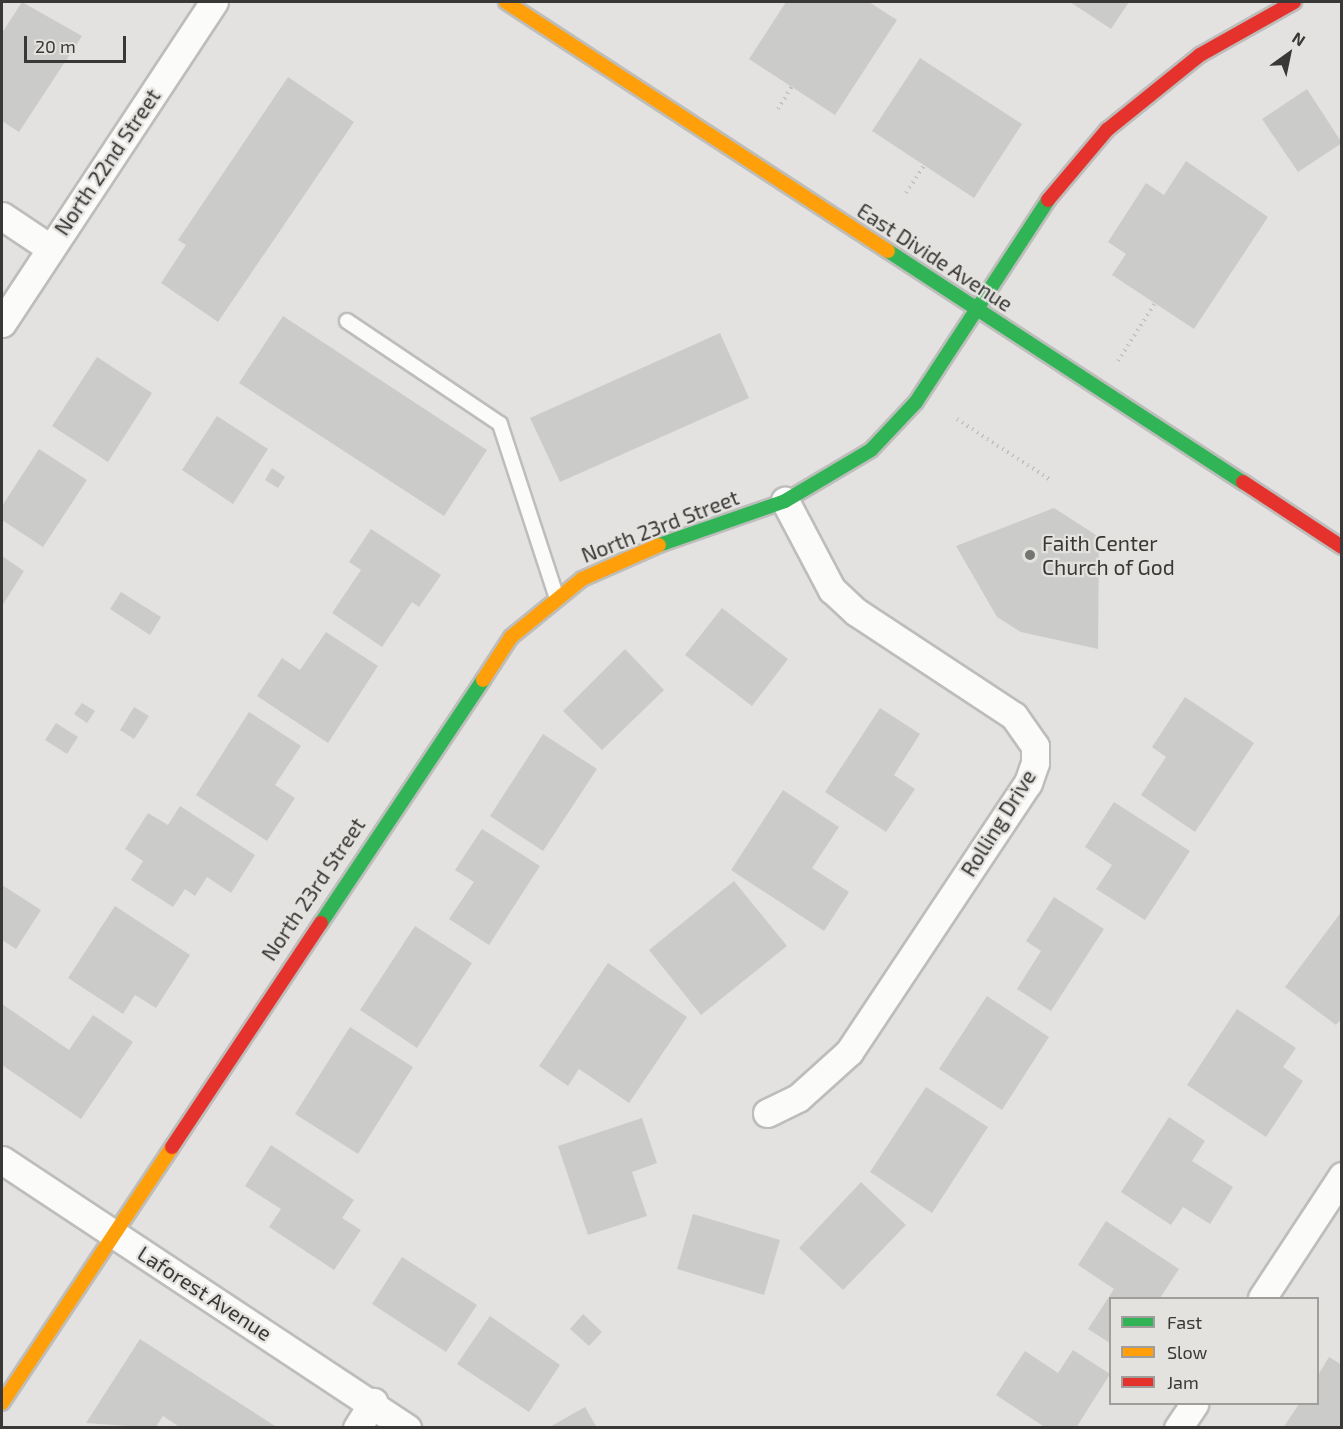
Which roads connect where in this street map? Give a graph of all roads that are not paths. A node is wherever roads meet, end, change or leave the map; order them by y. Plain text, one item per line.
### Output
1 (214, 2) edge
2 (506, 2) edge
3 (1294, 2) edge
4 (2, 216) edge
5 (50, 248) junction
6 (976, 309) junction
7 (347, 321) dead end
8 (2, 323) edge
9 (785, 501) junction
10 (1341, 547) edge
11 (556, 595) junction
12 (767, 1113) dead end
13 (2, 1160) edge
14 (1341, 1176) edge
15 (112, 1232) junction
16 (1263, 1297) edge
17 (373, 1402) junction
18 (2, 1403) edge
19 (1193, 1405) edge
20 (357, 1428) edge
21 (408, 1428) edge
22 (1178, 1428) edge

1 - 5 street, North 22nd Street
2 - 6 street, East Divide Avenue
3 - 6 street, North 23rd Street
4 - 5 street
5 - 8 street, North 22nd Street
6 - 9 street, North 23rd Street
6 - 10 street, East Divide Avenue
7 - 11 lane
9 - 11 street, North 23rd Street
9 - 12 street, Rolling Drive
11 - 15 street, North 23rd Street
13 - 15 street, Laforest Avenue
14 - 16 street
15 - 17 street, Laforest Avenue
15 - 18 street, North 23rd Street
17 - 20 street
17 - 21 street, Laforest Avenue
19 - 22 street

